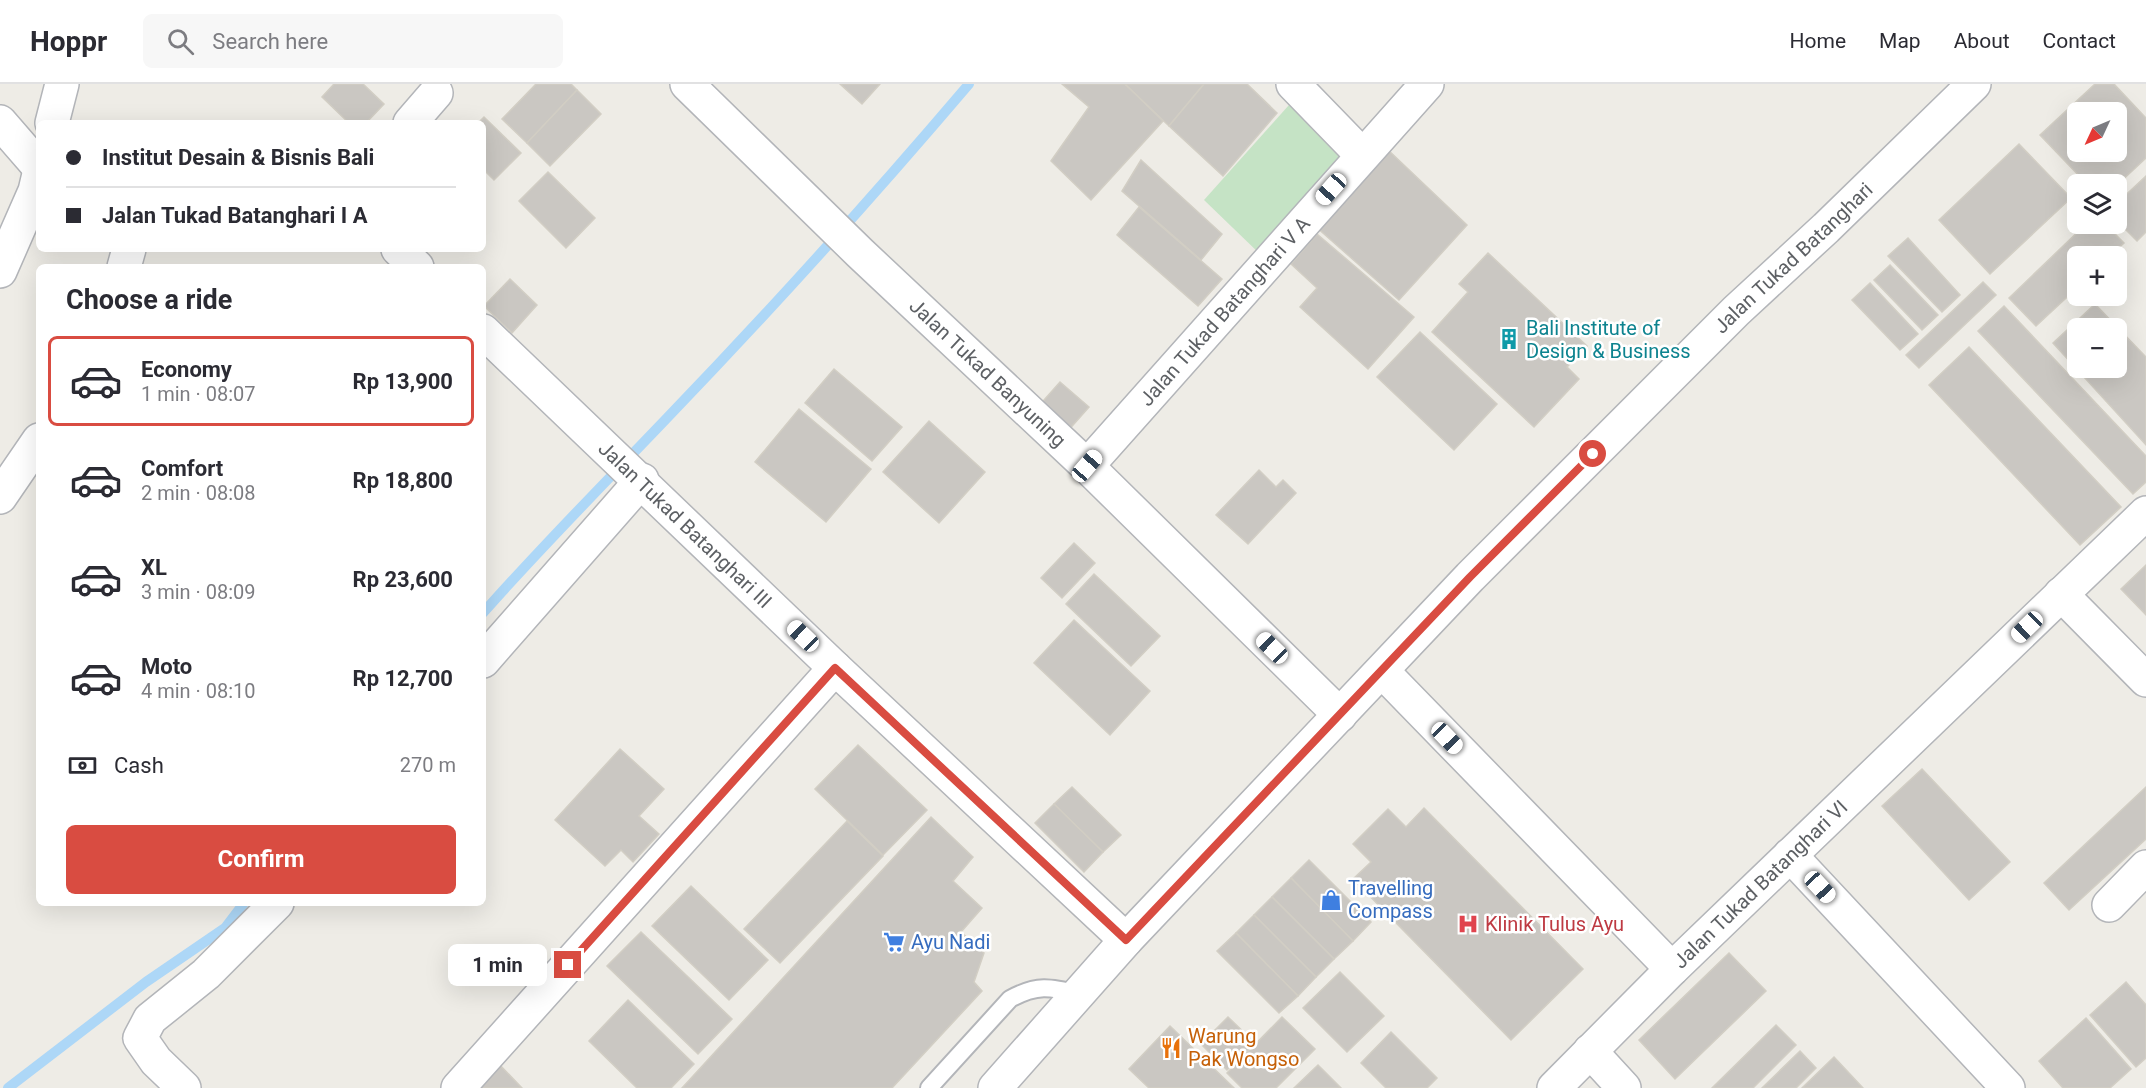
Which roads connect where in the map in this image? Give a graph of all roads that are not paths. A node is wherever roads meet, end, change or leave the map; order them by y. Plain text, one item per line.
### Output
1 (62, 84) edge
2 (687, 84) edge
3 (1293, 84) edge
4 (1426, 84) edge
5 (1974, 84) edge
6 (436, 93) dead end
7 (53, 120) edge
8 (413, 120) edge
9 (0, 122) edge
10 (1361, 154) junction
11 (36, 164) edge
12 (36, 187) edge
13 (401, 252) edge
14 (414, 264) edge
15 (0, 271) edge
16 (486, 338) edge
17 (36, 444) edge
18 (1087, 466) junction
19 (634, 473) junction
20 (0, 497) edge
21 (2146, 513) edge
22 (2061, 594) junction
23 (486, 657) edge
24 (835, 668) junction
25 (1383, 672) junction
26 (2146, 680) edge
27 (1340, 715) junction
28 (1790, 855) junction
29 (2146, 867) edge
30 (2109, 905) dead end
31 (259, 910) edge
32 (1126, 940) junction
33 (1672, 969) junction
34 (1079, 994) junction
35 (1590, 1051) junction
36 (184, 1088) edge
37 (458, 1088) edge
38 (929, 1088) edge
39 (995, 1088) edge
40 (1554, 1088) edge
41 (1624, 1088) edge
42 (2008, 1088) edge

1 - 7 street
2 - 18 street, Jalan Tukad Banyuning
3 - 10 street
4 - 10 street, Jalan Tukad Batanghari V A
5 - 25 street, Jalan Tukad Batanghari
6 - 8 street
9 - 11 street
10 - 18 street, Jalan Tukad Batanghari V A
12 - 15 street
13 - 14 street
16 - 19 street, Jalan Tukad Batanghari III
17 - 20 street
18 - 27 street, Jalan Tukad Banyuning
19 - 23 street
19 - 24 street, Jalan Tukad Batanghari III
21 - 22 street, Jalan Tukad Batanghari VI
22 - 26 street
22 - 28 street, Jalan Tukad Batanghari VI
24 - 32 street, Jalan Tukad Batanghari III
24 - 37 street
25 - 27 street, Jalan Tukad Batanghari
25 - 33 street, Jalan Tukad Batanghari VI
27 - 32 street, Jalan Tukad Batanghari
28 - 33 street, Jalan Tukad Batanghari VI
28 - 42 street
29 - 30 street
31 - 36 street
32 - 34 street, Jalan Tukad Batanghari
33 - 35 street
34 - 38 lane
34 - 39 street, Jalan Tukad Batanghari
35 - 40 street
35 - 41 street

